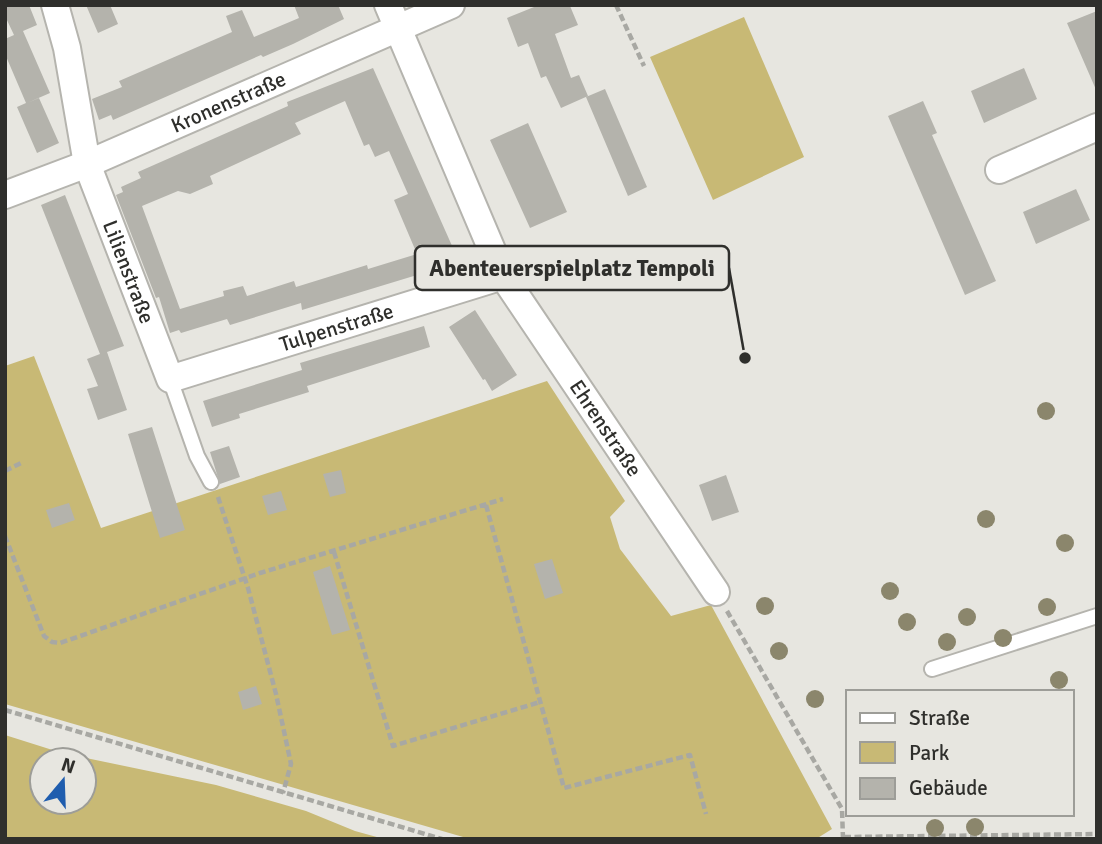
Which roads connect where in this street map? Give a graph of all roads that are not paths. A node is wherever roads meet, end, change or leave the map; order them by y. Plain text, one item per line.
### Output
1 (55, 5) edge
2 (451, 5) edge
3 (393, 16) edge
4 (1097, 127) edge
5 (87, 163) junction
6 (999, 170) dead end
7 (5, 195) edge
8 (503, 276) junction
9 (170, 379) junction
10 (211, 482) road end
11 (716, 592) road end
12 (1097, 616) edge
13 (932, 669) dead end

1 - 5 street, Lilienstraße
2 - 3 street, Kronenstraße
3 - 5 street, Kronenstraße
3 - 8 street, Ehrenstraße
4 - 6 street
5 - 7 street, Kronenstraße
5 - 9 street, Lilienstraße
8 - 9 street, Tulpenstraße
8 - 11 street, Ehrenstraße
9 - 10 lane
12 - 13 lane

